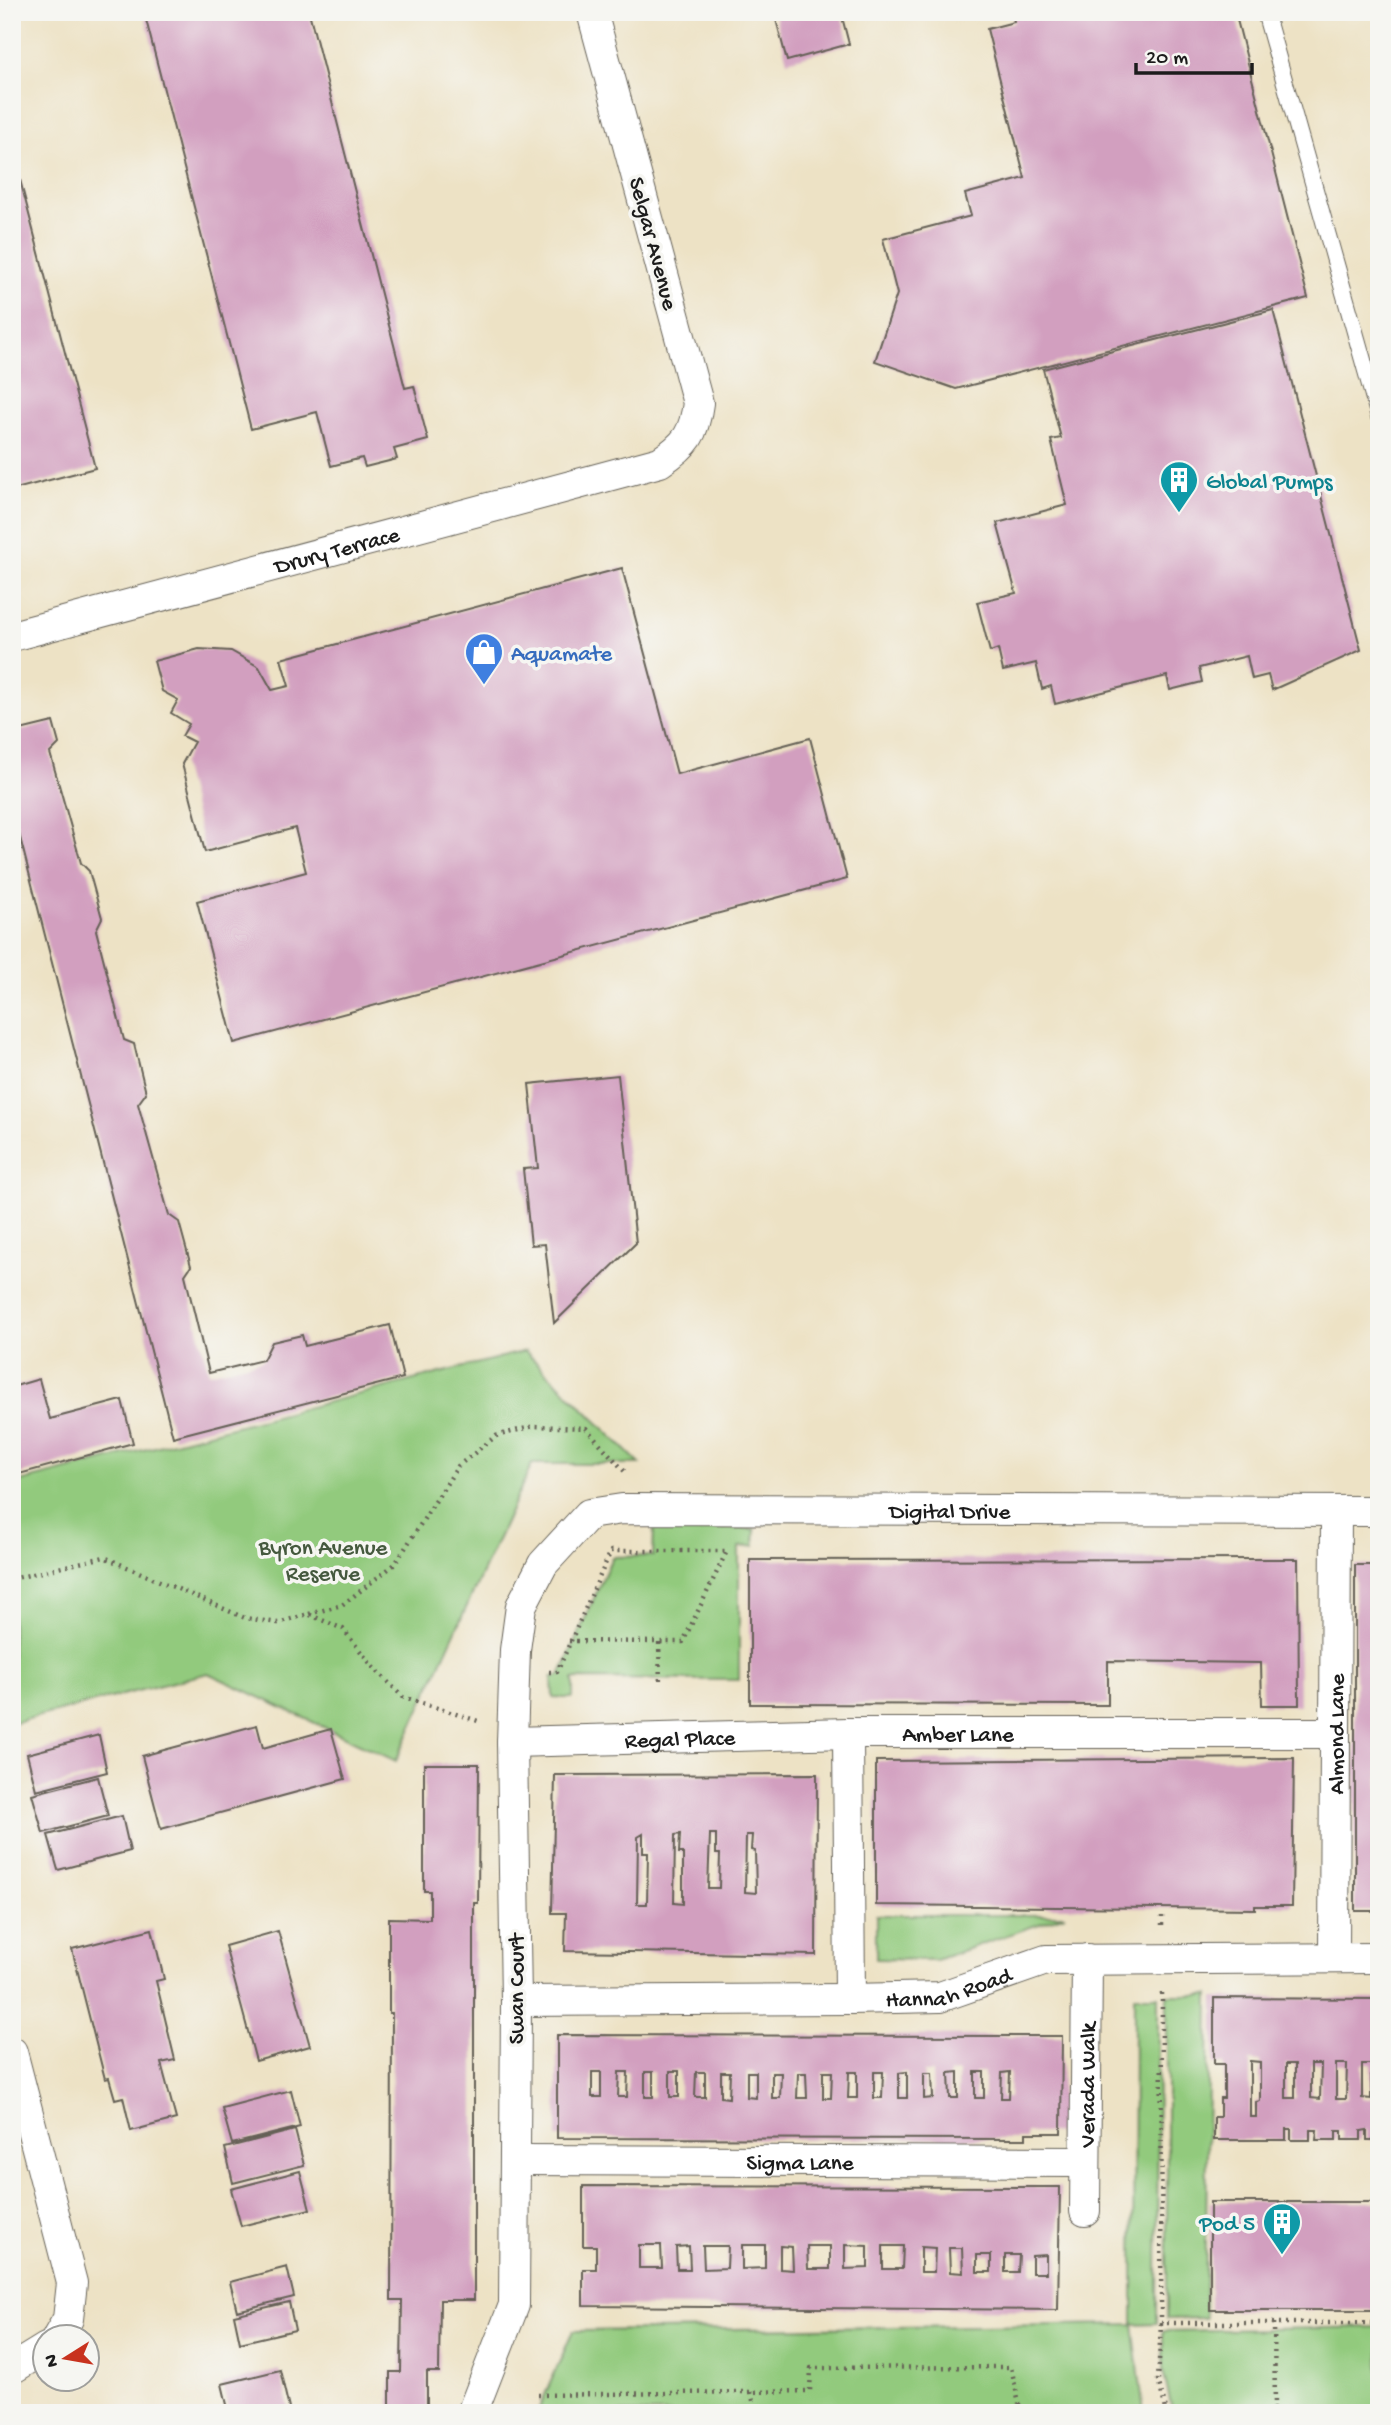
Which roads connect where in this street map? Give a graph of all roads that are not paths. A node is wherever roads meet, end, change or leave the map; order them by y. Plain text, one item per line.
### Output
1 (592, 12) edge
2 (1265, 12) edge
3 (1379, 417) edge
4 (660, 462) joint
5 (12, 636) edge
6 (1336, 1511) junction
7 (1379, 1511) edge
8 (543, 1564) joint
9 (848, 1733) junction
10 (1335, 1733) junction
11 (512, 1742) junction
12 (1334, 1958) junction
13 (1379, 1958) edge
14 (1087, 1959) junction
15 (850, 1999) junction
16 (516, 2001) junction
17 (12, 2052) edge
18 (515, 2160) junction
19 (1085, 2162) junction
20 (1085, 2211) dead end
21 (65, 2324) edge
22 (32, 2357) edge
23 (12, 2369) edge
24 (472, 2413) edge

1 - 4 street, Selgar Avenue
2 - 3 lane
4 - 5 street, Drury Terrace
6 - 7 street, Digital Drive
6 - 8 street, Digital Drive
6 - 10 street, Almond Lane
8 - 11 street, Swan Court
9 - 10 street, Amber Lane
9 - 11 street, Regal Place
9 - 15 street
10 - 12 street, Almond Lane
11 - 16 street, Swan Court
12 - 13 street, Hannah Road
12 - 14 street, Hannah Road
14 - 15 street, Hannah Road
14 - 19 street, Verada Walk
15 - 16 street, Hannah Road
16 - 18 street, Swan Court
17 - 21 street
18 - 19 street, Sigma Lane
18 - 24 street, Swan Court
19 - 20 street, Verada Walk
22 - 23 street

